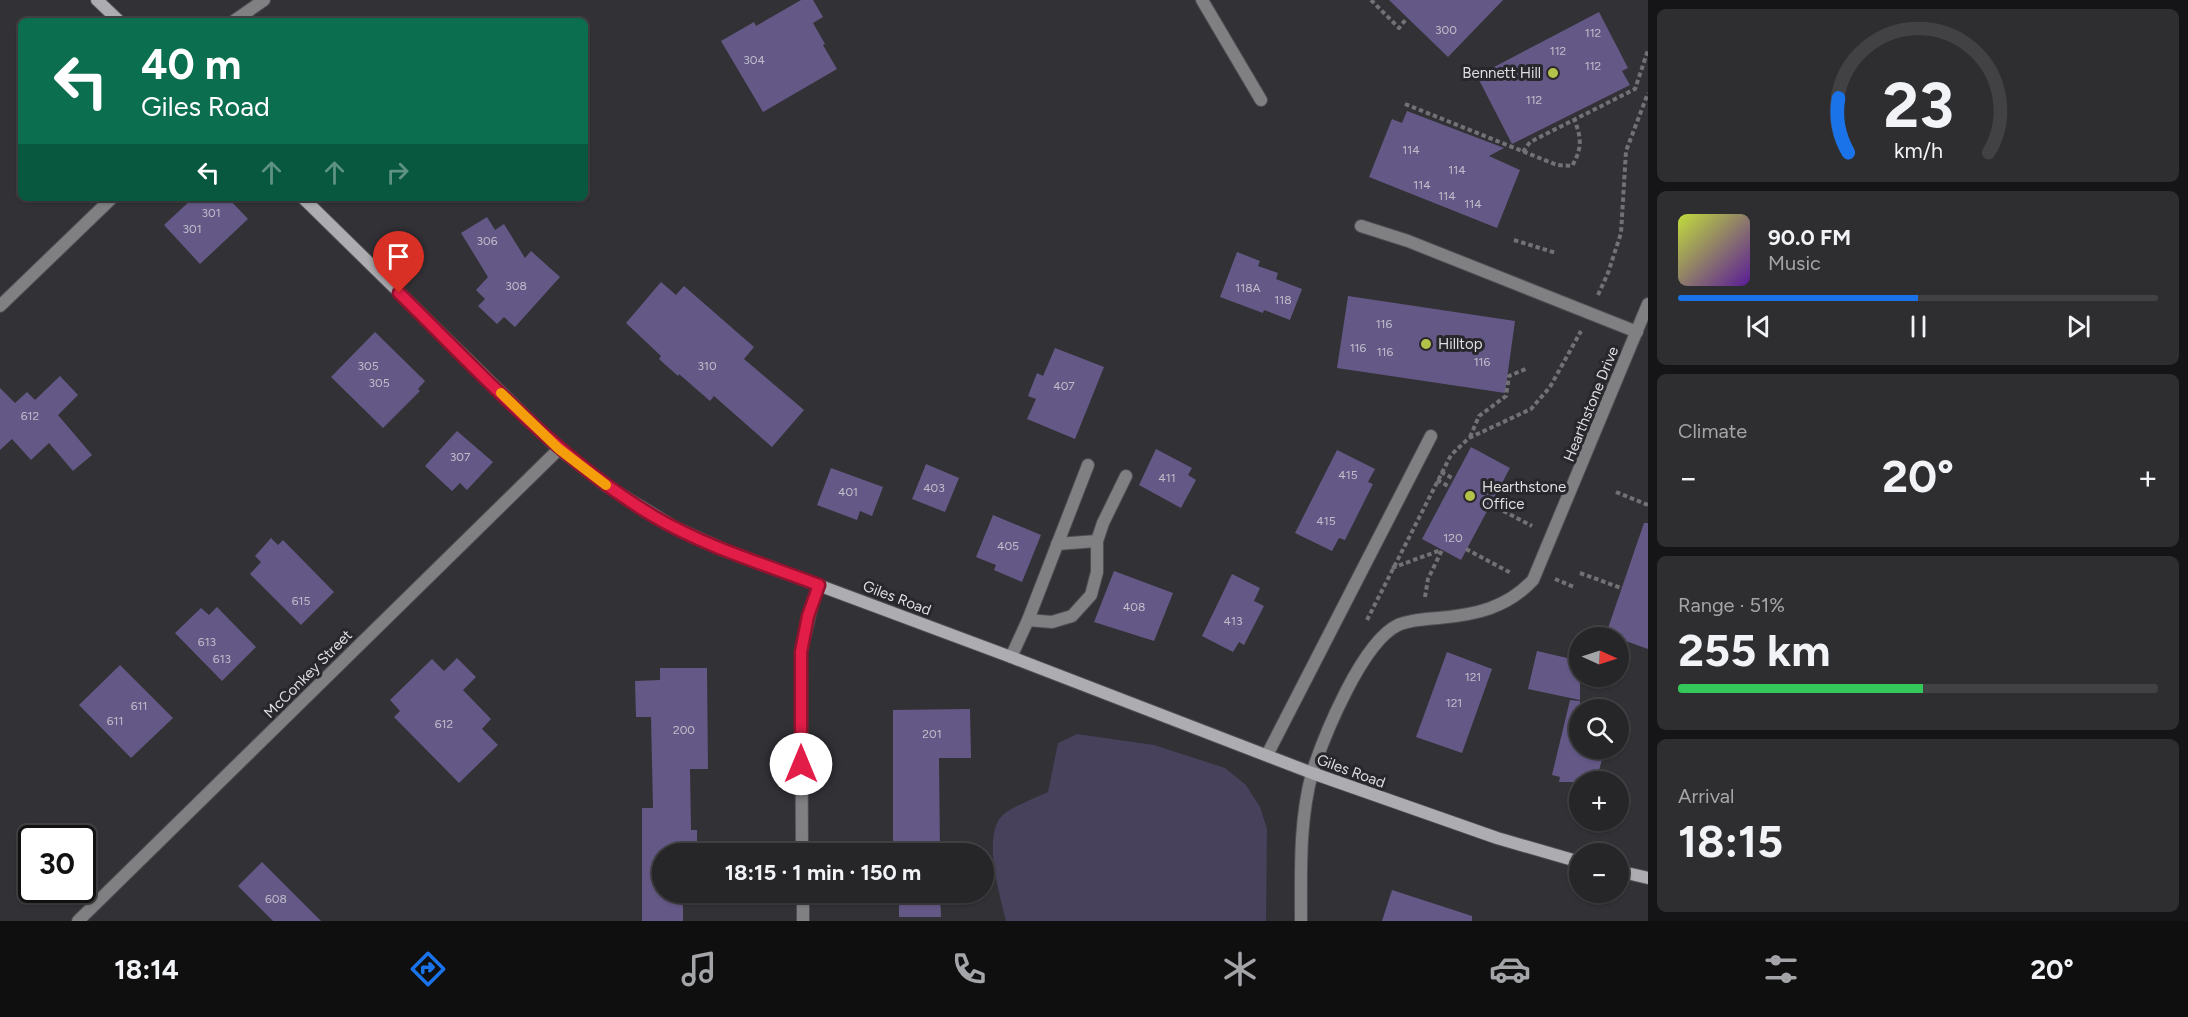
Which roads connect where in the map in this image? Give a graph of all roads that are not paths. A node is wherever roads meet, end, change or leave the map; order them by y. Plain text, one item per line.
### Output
1 (98, 0) edge
2 (264, 0) edge
3 (1202, 0) edge
4 (117, 18) edge
5 (238, 18) edge
6 (1261, 100) dead end
7 (109, 201) edge
8 (306, 201) edge
9 (1361, 226) dead end
10 (1648, 304) edge
11 (0, 306) edge
12 (1637, 332) junction
13 (1431, 436) dead end
14 (559, 449) junction
15 (1088, 465) dead end
16 (1126, 476) dead end
17 (1097, 541) junction
18 (1057, 544) junction
19 (819, 585) junction
20 (1028, 620) junction
21 (1011, 657) junction
22 (1267, 755) junction
23 (1312, 773) junction
24 (802, 843) edge
25 (1569, 859) edge
26 (1629, 874) edge
27 (1648, 878) edge
28 (803, 903) edge
29 (78, 921) edge
30 (803, 921) edge
31 (1301, 921) edge

1 - 4 street
2 - 5 street
3 - 6 street
7 - 11 street
8 - 14 street, Giles Road
9 - 12 street
10 - 12 street, Hearthstone Drive
12 - 23 street, Hearthstone Drive
13 - 22 street
14 - 19 street, Giles Road
14 - 29 street, McConkey Street
15 - 18 street
16 - 17 street
17 - 18 street
17 - 20 street
18 - 20 street
19 - 21 street, Giles Road
19 - 24 street
20 - 21 street
21 - 22 street, Giles Road
22 - 23 street, Giles Road
23 - 25 street, Giles Road
23 - 31 street, Hearthstone Drive
26 - 27 street
28 - 30 street

